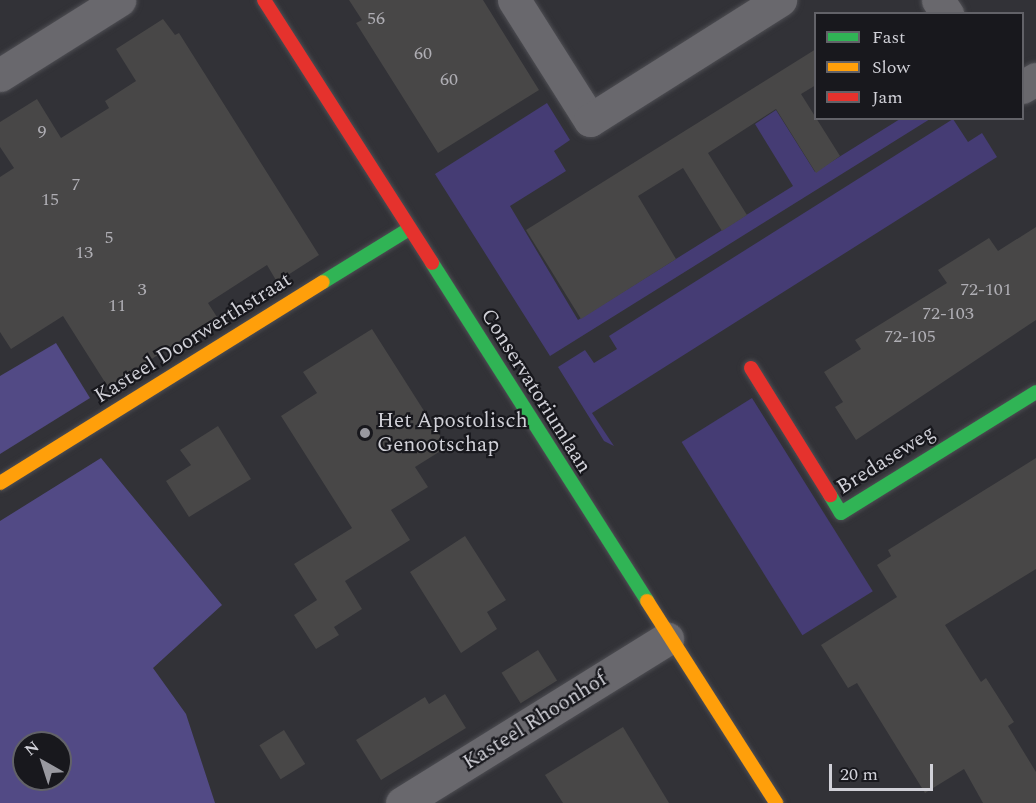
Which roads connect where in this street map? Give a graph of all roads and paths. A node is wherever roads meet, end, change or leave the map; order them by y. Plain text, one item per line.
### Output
1 (119, 0) edge
2 (264, 0) edge
3 (514, 0) edge
4 (769, 3) edge
5 (0, 75) edge
6 (409, 229) junction
7 (751, 368) dead end
8 (1036, 392) edge
9 (0, 483) edge
10 (667, 639) junction
11 (402, 803) edge
12 (776, 803) edge

1 - 5 street
2 - 6 street, Conservatoriumlaan
3 - 4 street
6 - 9 street, Kasteel Doorwerthstraat
6 - 10 street, Conservatoriumlaan
7 - 8 street, Bredaseweg
10 - 11 street, Kasteel Rhoonhof
10 - 12 street, Conservatoriumlaan

